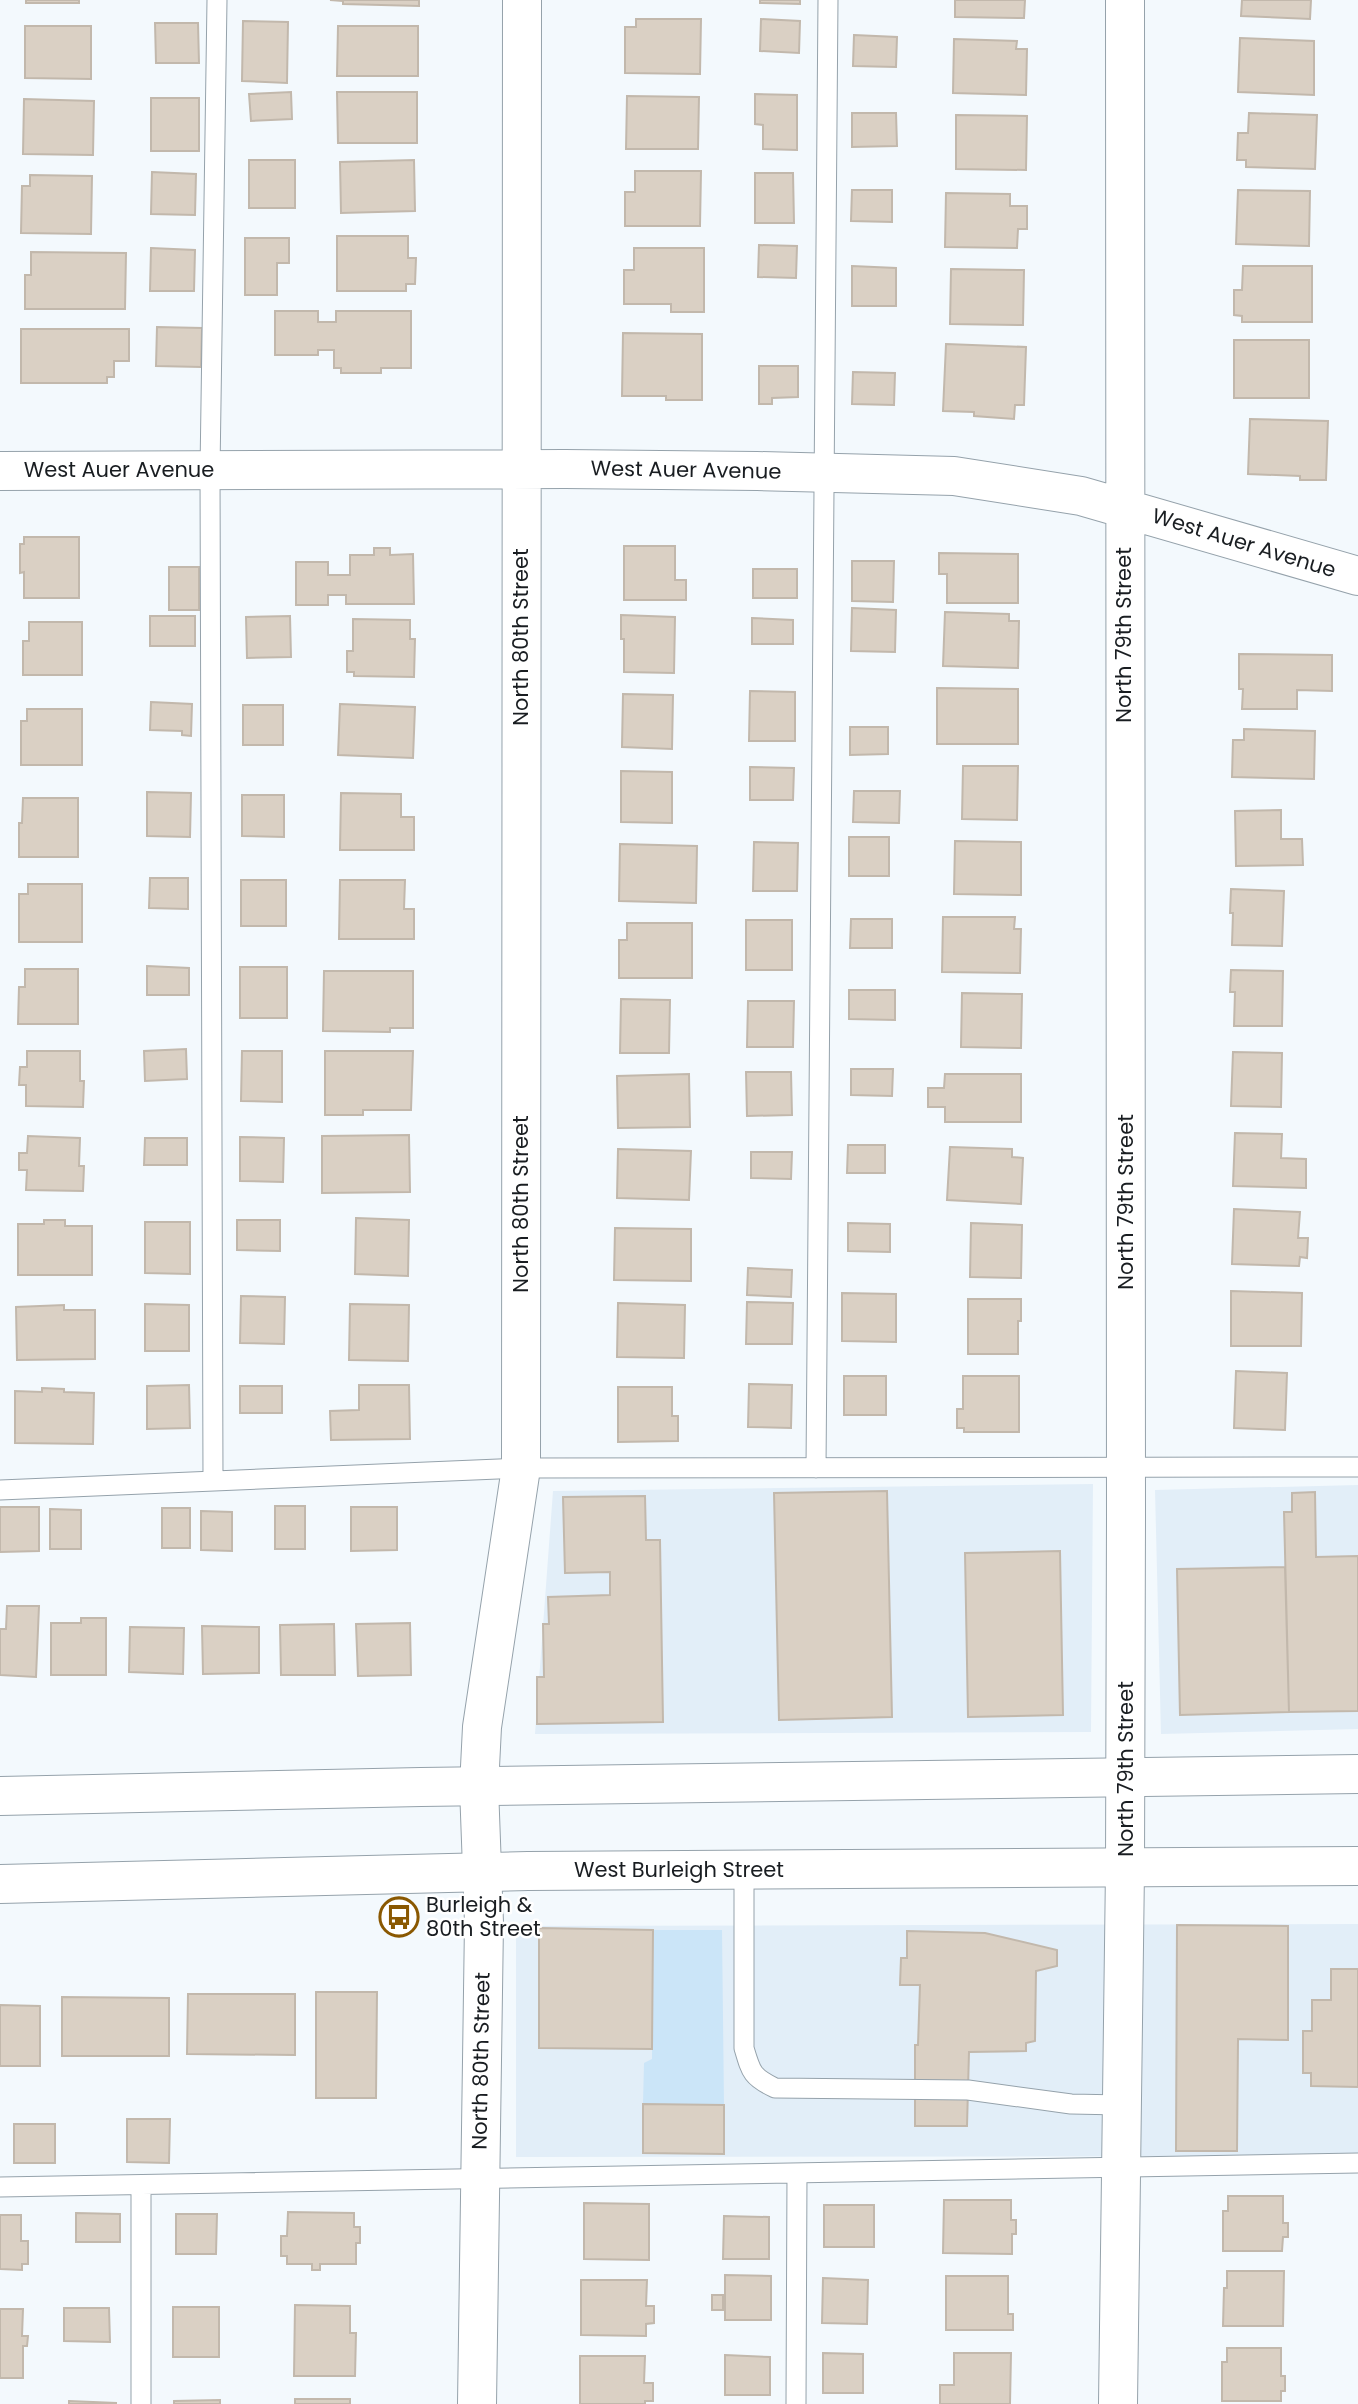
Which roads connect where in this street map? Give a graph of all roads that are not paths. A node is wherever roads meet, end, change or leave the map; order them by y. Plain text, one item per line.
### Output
1 (217, 0) edge
2 (522, 0) edge
3 (828, 0) edge
4 (1125, 0) edge
5 (521, 469) junction
6 (210, 470) junction
7 (0, 471) edge
8 (823, 472) junction
9 (1124, 507) junction
10 (1358, 576) edge
11 (1358, 1467) edge
12 (521, 1468) junction
13 (816, 1468) junction
14 (1126, 1468) junction
15 (213, 1481) junction
16 (0, 1490) edge
17 (1358, 1774) edge
18 (1125, 1778) junction
19 (480, 1787) junction
20 (0, 1796) edge
21 (1358, 1866) edge
22 (1125, 1869) junction
23 (744, 1870) junction
24 (482, 1871) junction
25 (0, 1884) edge
26 (1121, 2105) junction
27 (1358, 2163) edge
28 (1120, 2167) junction
29 (797, 2173) junction
30 (479, 2180) junction
31 (141, 2185) junction
32 (0, 2187) edge
33 (141, 2404) edge
34 (477, 2404) edge
35 (796, 2404) edge
36 (1118, 2404) edge

1 - 6 lane
2 - 5 street, North 80th Street
3 - 8 lane
4 - 9 street, North 79th Street
5 - 6 street, West Auer Avenue
5 - 8 street, West Auer Avenue
5 - 12 street, North 80th Street
6 - 7 street, West Auer Avenue
6 - 15 lane
8 - 9 street, West Auer Avenue
8 - 13 lane
9 - 10 street, West Auer Avenue
9 - 14 street, North 79th Street
11 - 14 lane
12 - 13 lane
12 - 15 lane
12 - 19 street, North 80th Street
13 - 14 lane
14 - 18 street, North 79th Street
15 - 16 lane
17 - 18 street
18 - 19 street
18 - 22 street, North 79th Street
19 - 20 street
19 - 24 street, North 80th Street
21 - 22 street, West Burleigh Street
22 - 23 street, West Burleigh Street
22 - 26 street, North 79th Street
23 - 24 street, West Burleigh Street
23 - 26 lane
24 - 25 street, West Burleigh Street
24 - 30 street, North 80th Street
26 - 28 street, North 79th Street
27 - 28 lane
28 - 29 lane
28 - 36 street, North 79th Street
29 - 30 lane
29 - 35 lane
30 - 31 lane
30 - 34 street, North 80th Street
31 - 32 lane
31 - 33 lane

